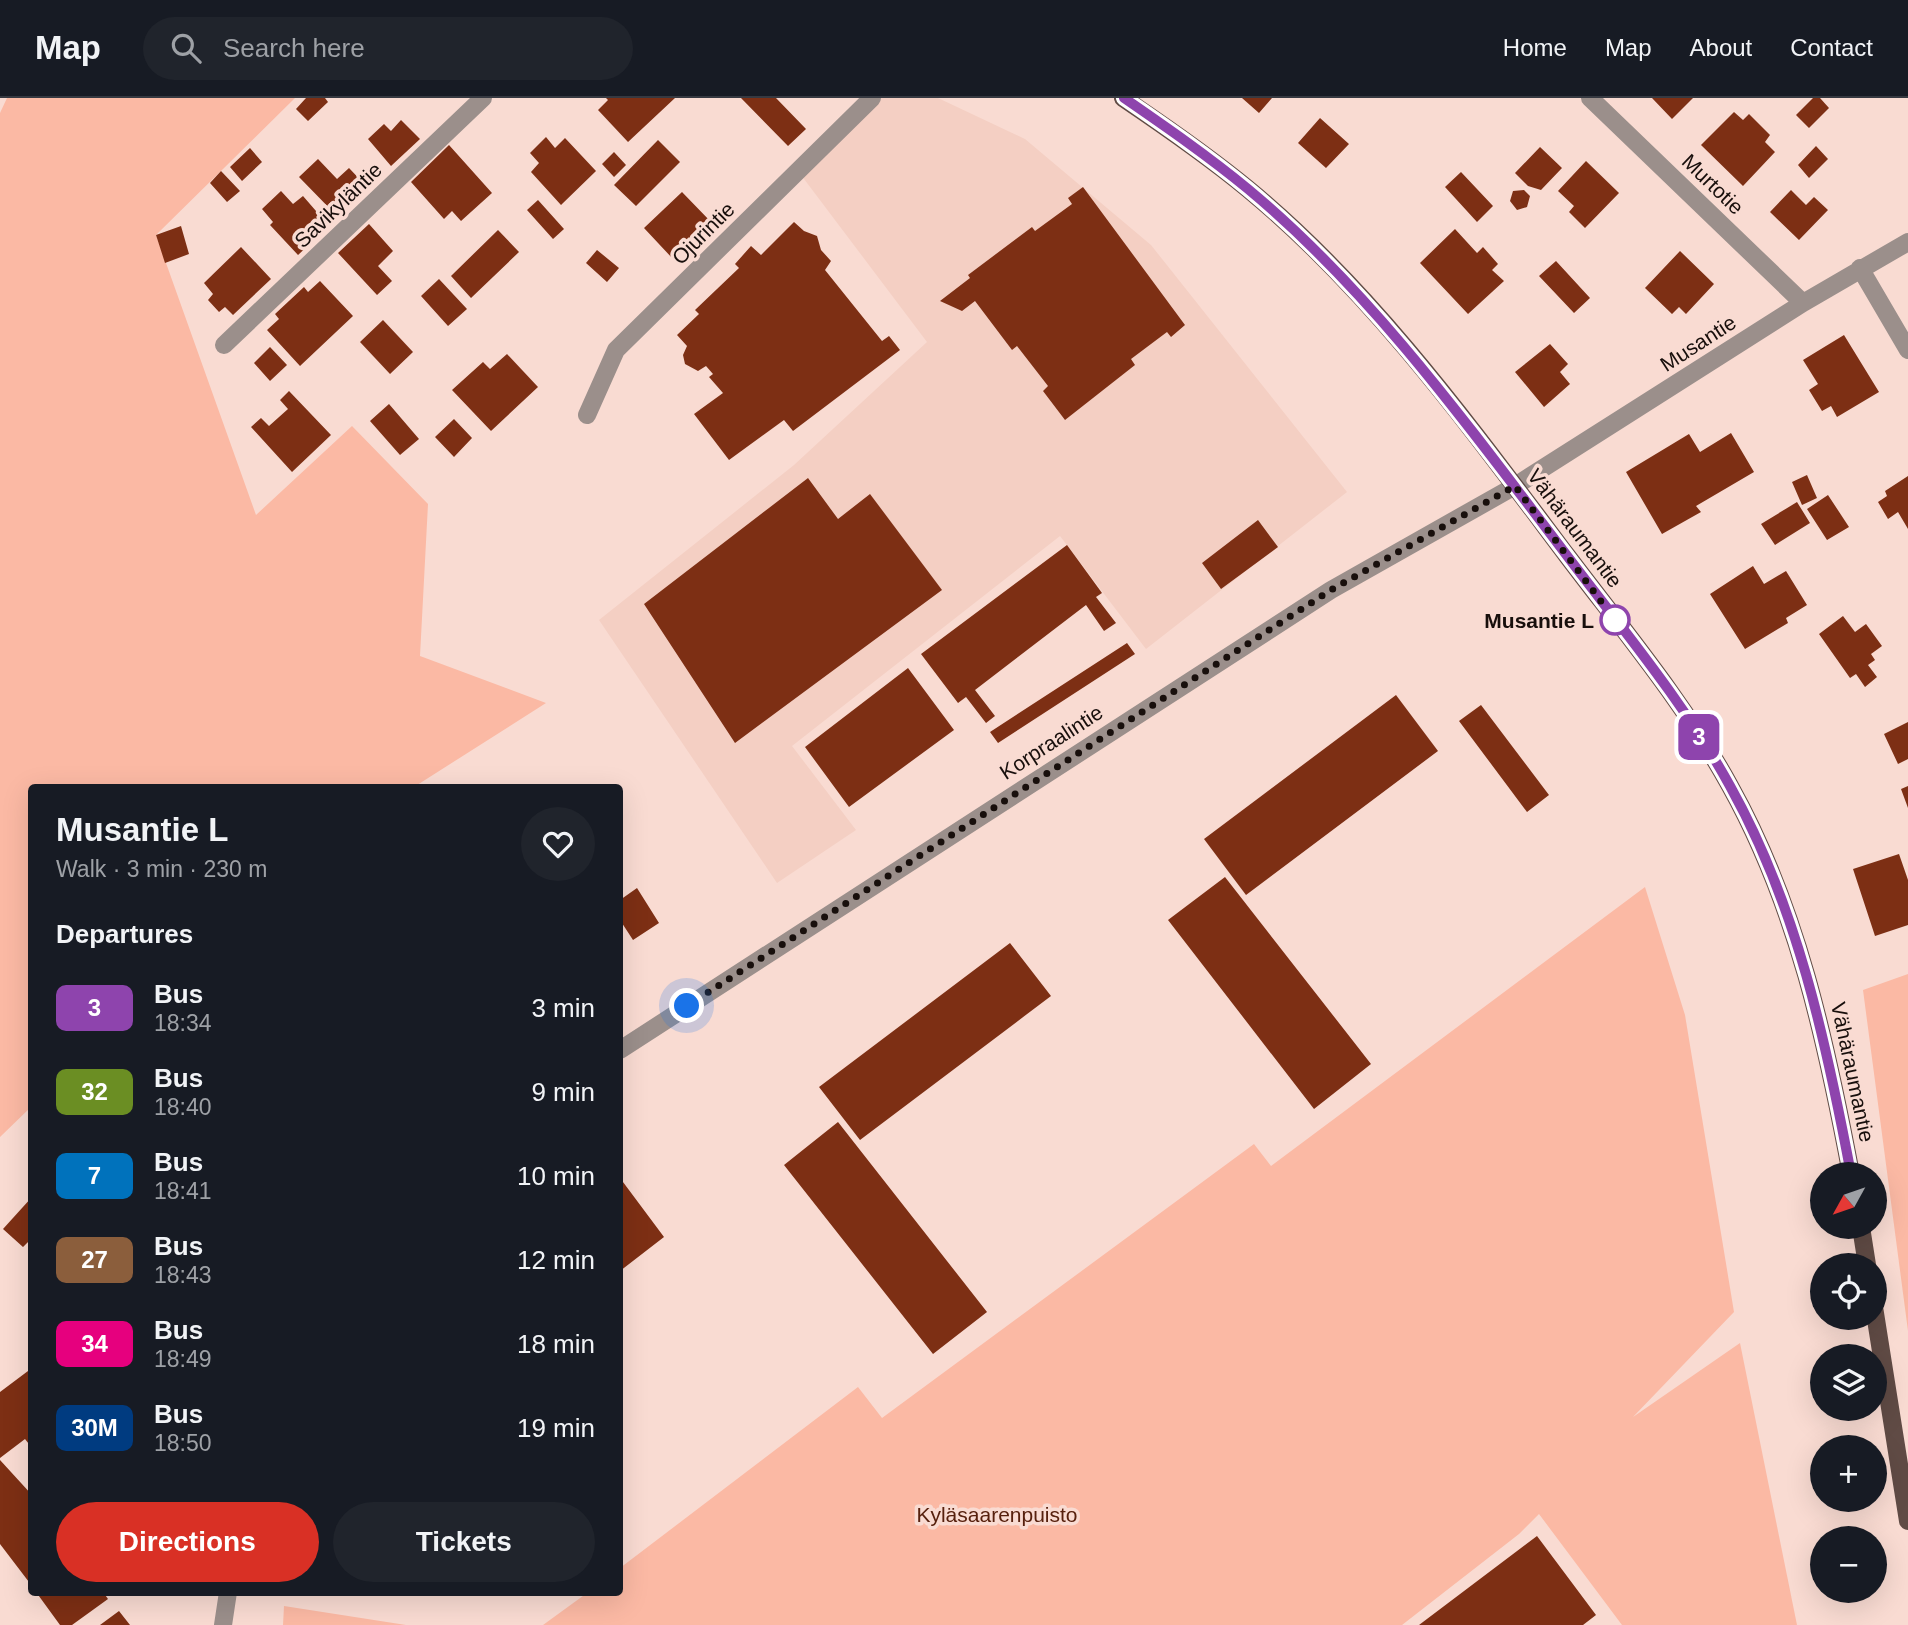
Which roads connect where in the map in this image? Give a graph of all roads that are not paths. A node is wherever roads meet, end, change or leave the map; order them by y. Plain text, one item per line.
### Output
1 (483, 98) edge
2 (872, 98) edge
3 (1123, 98) edge
4 (1590, 98) edge
5 (1908, 242) edge
6 (1860, 268) junction
7 (1803, 303) junction
8 (224, 345) dead end
9 (1908, 350) edge
10 (587, 415) dead end
11 (1515, 486) junction
12 (623, 1048) edge
13 (1849, 1162) edge
14 (1878, 1330) edge
15 (1908, 1521) edge
16 (227, 1596) edge
17 (223, 1625) edge

1 - 8 street, Savikyläntie
2 - 10 street, Ojurintie
3 - 11 main road, Vähäraumantie
4 - 7 street, Murtotie
5 - 6 street, Musantie
6 - 7 street, Musantie
6 - 9 street
7 - 11 street, Musantie
11 - 12 street, Korpraalintie
11 - 13 main road, Vähäraumantie
14 - 15 main road
16 - 17 street

